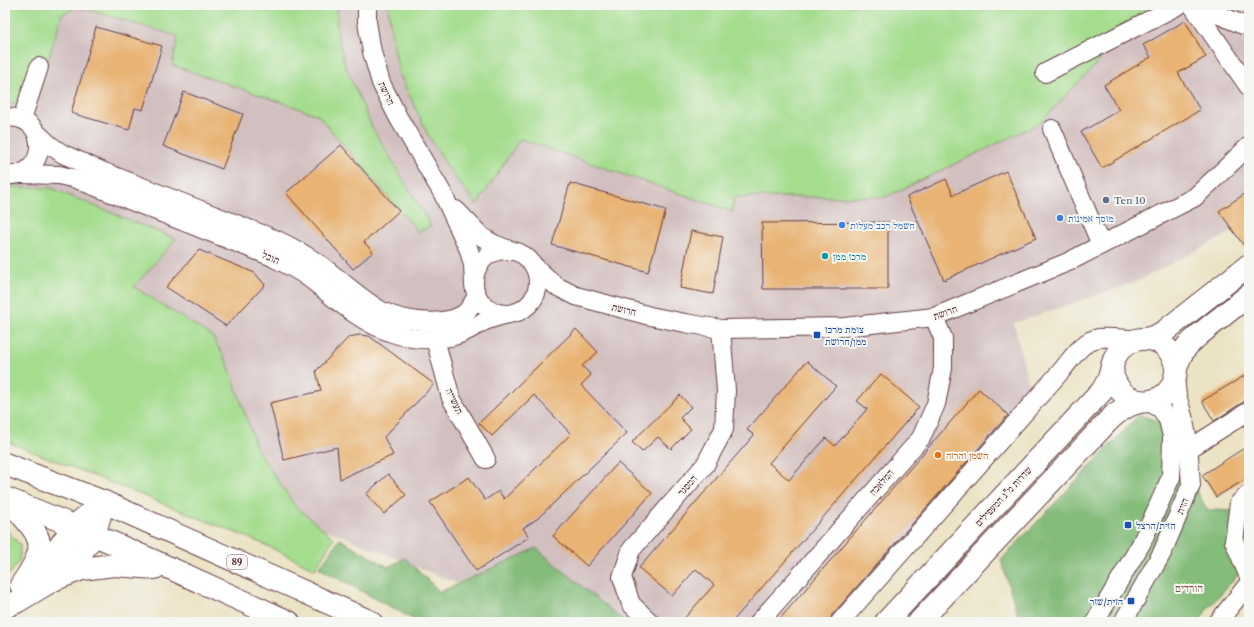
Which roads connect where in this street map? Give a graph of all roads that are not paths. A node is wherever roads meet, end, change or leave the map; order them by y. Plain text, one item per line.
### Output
1 (367, 5) edge
2 (1179, 5) edge
3 (1192, 5) edge
4 (1208, 5) edge
5 (1249, 26) edge
6 (39, 67) dead end
7 (1045, 73) dead end
8 (1249, 87) edge
9 (13, 119) edge
10 (1052, 129) dead end
11 (37, 134) junction
12 (1249, 146) edge
13 (12, 174) edge
14 (443, 194) junction
15 (1101, 245) junction
16 (512, 251) junction
17 (1249, 265) edge
18 (534, 266) junction
19 (476, 290) junction
20 (1249, 295) edge
21 (576, 296) junction
22 (527, 307) junction
23 (509, 314) junction
24 (934, 317) junction
25 (721, 329) junction
26 (435, 339) junction
27 (1141, 339) junction
28 (1112, 366) junction
29 (1176, 374) junction
30 (1143, 402) junction
31 (1249, 411) edge
32 (1189, 449) junction
33 (486, 459) dead end
34 (5, 464) edge
35 (1249, 494) edge
36 (6, 498) edge
37 (104, 502) junction
38 (74, 526) junction
39 (94, 535) junction
40 (172, 569) junction
41 (1249, 577) edge
42 (53, 580) junction
43 (1249, 584) edge
44 (13, 591) edge
45 (5, 607) edge
46 (649, 621) edge
47 (289, 622) edge
48 (371, 622) edge
49 (759, 622) edge
50 (840, 622) edge
51 (886, 622) edge
52 (920, 622) edge
53 (1095, 622) edge
54 (1123, 622) edge
55 (1218, 622) edge

1 - 14 street, חרושת
2 - 7 street
3 - 8 street
4 - 5 street
6 - 9 street
9 - 11 street, תובל
10 - 15 street
11 - 13 street
11 - 19 street, תובל
12 - 15 street, חרושת
13 - 26 street, תובל
14 - 16 street, חרושת
14 - 19 street, חרושת
15 - 24 street, חרושת
16 - 18 street
16 - 19 street
17 - 27 main road
18 - 21 street, חרושת
18 - 22 street
19 - 23 street
20 - 29 main road
21 - 22 street, חרושת
21 - 25 street, חרושת
22 - 23 street
23 - 26 street, תובל
24 - 25 street, חרושת
24 - 49 street, המלאכה
25 - 46 street, המסגר
26 - 33 street, תעשייה
27 - 28 main road
27 - 29 main road
27 - 50 street
28 - 30 main road
28 - 51 main road, שדרות מ"ג המעפילים
29 - 30 main road
29 - 32 street, הזית
30 - 52 main road
30 - 53 street
31 - 32 street
32 - 54 street, הזית
34 - 37 main road, 89
35 - 41 street
36 - 38 main road
36 - 44 main road
37 - 38 main road
37 - 39 main road
37 - 48 main road, 89
38 - 39 main road
38 - 44 main road
39 - 40 main road
39 - 42 main road
40 - 42 main road
40 - 47 main road
42 - 45 main road
43 - 55 street

